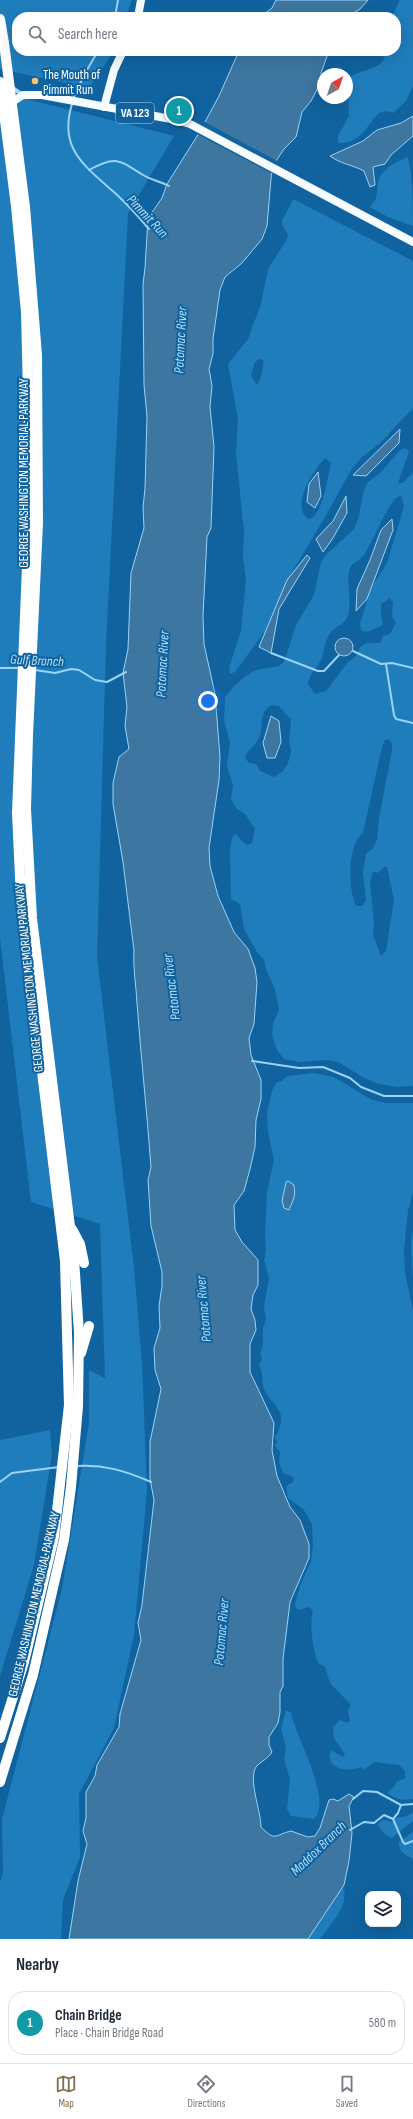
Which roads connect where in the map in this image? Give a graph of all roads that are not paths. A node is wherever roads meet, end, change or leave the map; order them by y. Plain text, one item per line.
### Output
1 (141, 0) edge
2 (139, 12) edge
3 (0, 19) edge
4 (120, 56) edge
5 (0, 82) edge
6 (23, 95) junction
7 (104, 107) junction
8 (0, 114) edge
9 (21, 207) junction
10 (413, 242) edge
11 (23, 734) junction
12 (70, 1224) junction
13 (84, 1262) dead end
14 (88, 1326) dead end
15 (78, 1361) junction
16 (73, 1406) junction
17 (59, 1538) junction
18 (0, 1738) edge
19 (0, 1782) edge

1 - 2 main road
3 - 9 highway, GEORGE WASHINGTON MEMORIAL PARKWAY, bridge
4 - 7 main road, VA 123
5 - 6 street
5 - 9 highway, GEORGE WASHINGTON MEMORIAL PARKWAY, bridge
6 - 7 main road
6 - 8 main road
7 - 10 main road, VA 123
9 - 11 highway, GEORGE WASHINGTON MEMORIAL PARKWAY
11 - 12 highway, GEORGE WASHINGTON MEMORIAL PARKWAY
11 - 16 highway, GEORGE WASHINGTON MEMORIAL PARKWAY
12 - 13 highway
12 - 15 highway, GEORGE WASHINGTON MEMORIAL PARKWAY
14 - 15 highway
15 - 16 highway, GEORGE WASHINGTON MEMORIAL PARKWAY
16 - 17 highway, GEORGE WASHINGTON MEMORIAL PARKWAY
17 - 18 highway, GEORGE WASHINGTON MEMORIAL PARKWAY
17 - 19 highway, GEORGE WASHINGTON MEMORIAL PARKWAY

